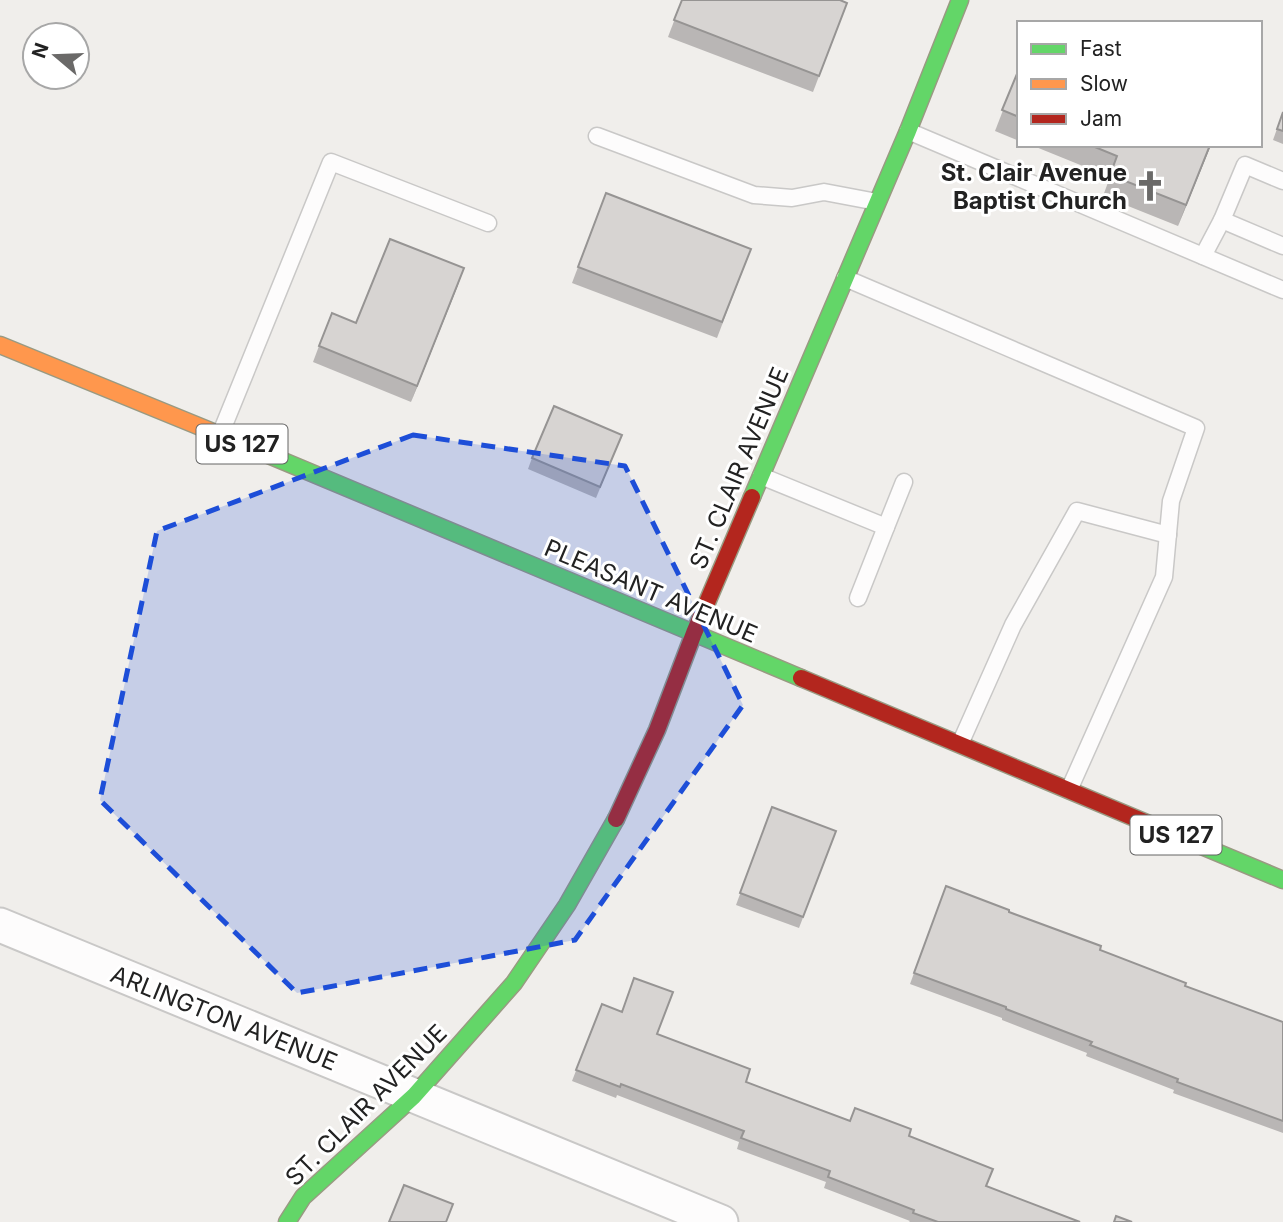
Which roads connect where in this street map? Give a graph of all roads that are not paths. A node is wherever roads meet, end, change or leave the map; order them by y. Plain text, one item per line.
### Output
1 (960, 0) edge
2 (908, 131) junction
3 (597, 136) dead end
4 (1283, 181) edge
5 (877, 202) junction
6 (1223, 220) junction
7 (488, 223) dead end
8 (1283, 246) edge
9 (1203, 256) junction
10 (845, 278) junction
11 (1283, 290) edge
12 (0, 345) edge
13 (220, 435) junction
14 (761, 476) junction
15 (904, 481) dead end
16 (886, 527) junction
17 (1168, 534) junction
18 (858, 598) dead end
19 (694, 634) junction
20 (960, 744) junction
21 (1069, 790) junction
22 (1283, 880) edge
23 (0, 925) edge
24 (414, 1096) junction
25 (287, 1222) edge
26 (720, 1222) edge

1 - 2 street, ST. CLAIR AVENUE
2 - 5 street, ST. CLAIR AVENUE
2 - 9 lane
3 - 5 lane
4 - 6 lane
5 - 10 street, ST. CLAIR AVENUE
6 - 8 lane
6 - 9 lane
7 - 13 lane
9 - 11 lane
10 - 14 street, ST. CLAIR AVENUE
10 - 17 lane
12 - 13 street, PLEASANT AVENUE / US 127
13 - 19 street, PLEASANT AVENUE / US 127
14 - 16 lane
14 - 19 street, ST. CLAIR AVENUE
15 - 16 lane
16 - 18 lane
17 - 20 lane
17 - 21 lane
19 - 20 street, PLEASANT AVENUE / US 127
19 - 24 street, ST. CLAIR AVENUE
20 - 21 street, PLEASANT AVENUE / US 127
21 - 22 street, PLEASANT AVENUE / US 127
23 - 24 street, ARLINGTON AVENUE
24 - 25 street, ST. CLAIR AVENUE
24 - 26 street, ARLINGTON AVENUE

